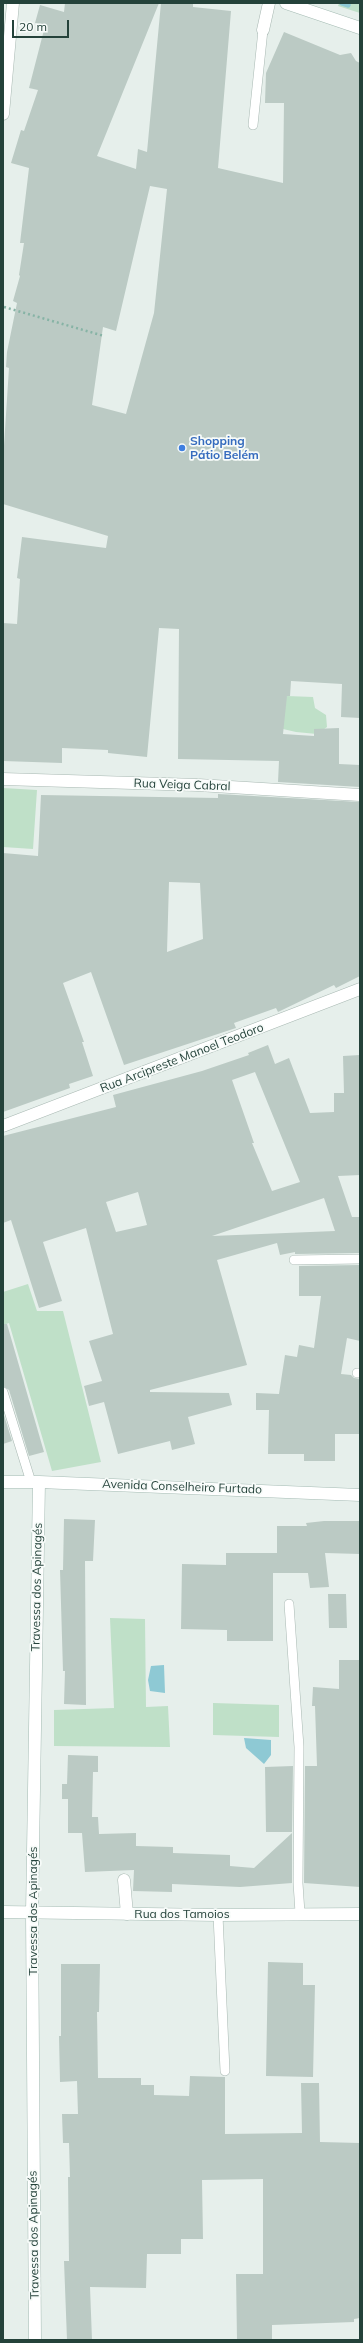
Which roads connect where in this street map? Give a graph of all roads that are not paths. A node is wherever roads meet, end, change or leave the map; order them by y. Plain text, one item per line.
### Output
1 (13, 3) edge
2 (269, 3) edge
3 (286, 3) edge
4 (360, 28) edge
5 (263, 30) joint
6 (3, 114) edge
7 (253, 125) dead end
8 (3, 779) edge
9 (360, 794) edge
10 (360, 989) edge
11 (3, 1126) edge
12 (360, 1259) edge
13 (294, 1260) dead end
14 (3, 1392) edge
15 (3, 1482) edge
16 (35, 1482) junction
17 (360, 1495) edge
18 (289, 1604) dead end
19 (124, 1880) dead end
20 (3, 1912) edge
21 (32, 1913) junction
22 (300, 1913) junction
23 (127, 1914) junction
24 (360, 1914) edge
25 (218, 1915) junction
26 (225, 2071) dead end
27 (35, 2340) edge

1 - 6 street
2 - 5 street
3 - 4 street
5 - 7 lane
8 - 9 street, Rua Veiga Cabral
10 - 11 street, Rua Arcipreste Manoel Teodoro
12 - 13 lane
14 - 16 lane
15 - 16 street, Avenida Conselheiro Furtado
16 - 17 street, Avenida Conselheiro Furtado
16 - 21 street, Travessa dos Apinagés
18 - 22 lane
19 - 23 street
20 - 21 street, Rua dos Tamoios
21 - 23 street, Rua dos Tamoios
21 - 27 street, Travessa dos Apinagés
22 - 24 street, Rua dos Tamoios
22 - 25 street, Rua dos Tamoios
23 - 25 street, Rua dos Tamoios
25 - 26 lane

